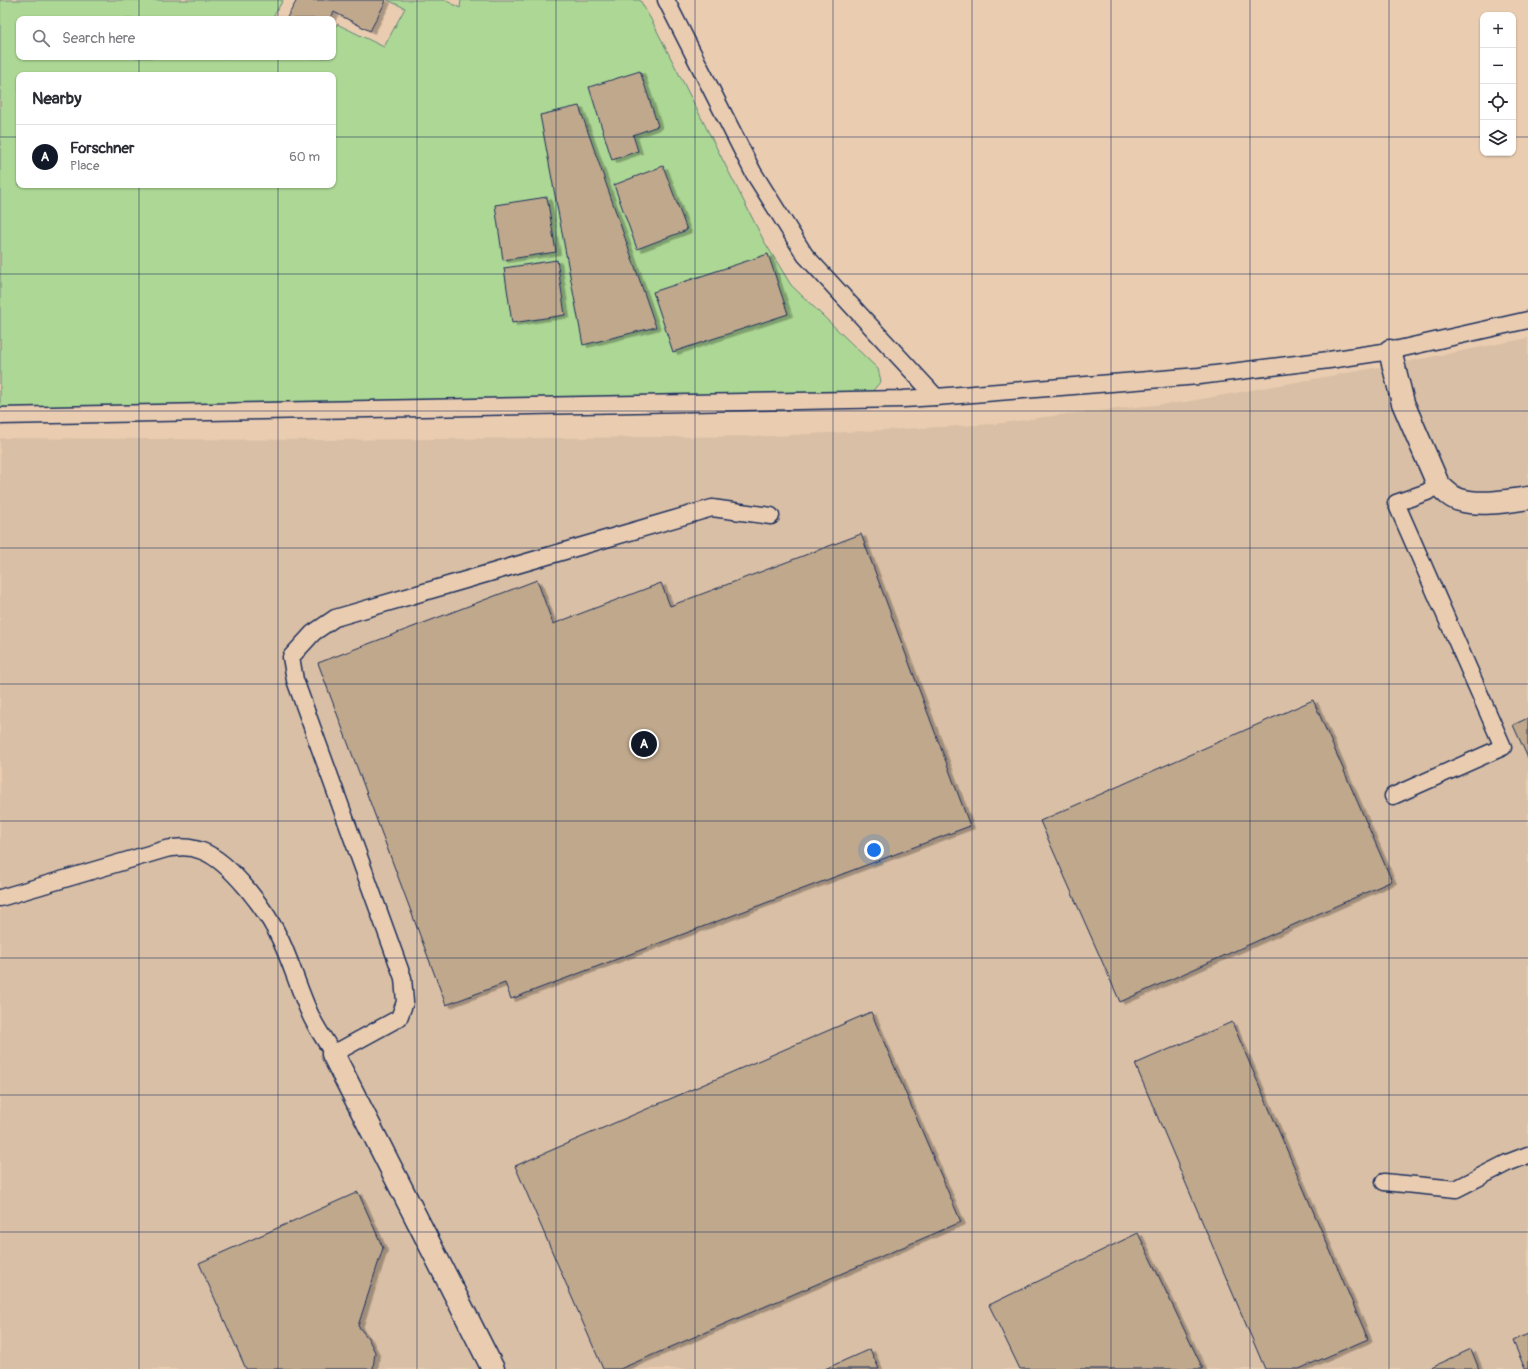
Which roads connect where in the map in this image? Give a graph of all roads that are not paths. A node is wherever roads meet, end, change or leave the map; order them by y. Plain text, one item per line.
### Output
1 (666, 0) edge
2 (1528, 320) edge
3 (1390, 351) junction
4 (936, 397) junction
5 (0, 416) edge
6 (1438, 484) junction
7 (1528, 498) edge
8 (771, 516) dead end
9 (1394, 796) dead end
10 (0, 898) edge
11 (333, 1054) junction
12 (1528, 1155) edge
13 (1384, 1182) dead end
14 (493, 1369) edge

1 - 4 lane
2 - 3 lane
3 - 4 lane
3 - 6 street
4 - 5 lane
6 - 7 street
6 - 9 lane
8 - 11 lane
10 - 11 lane
11 - 14 street
12 - 13 lane

